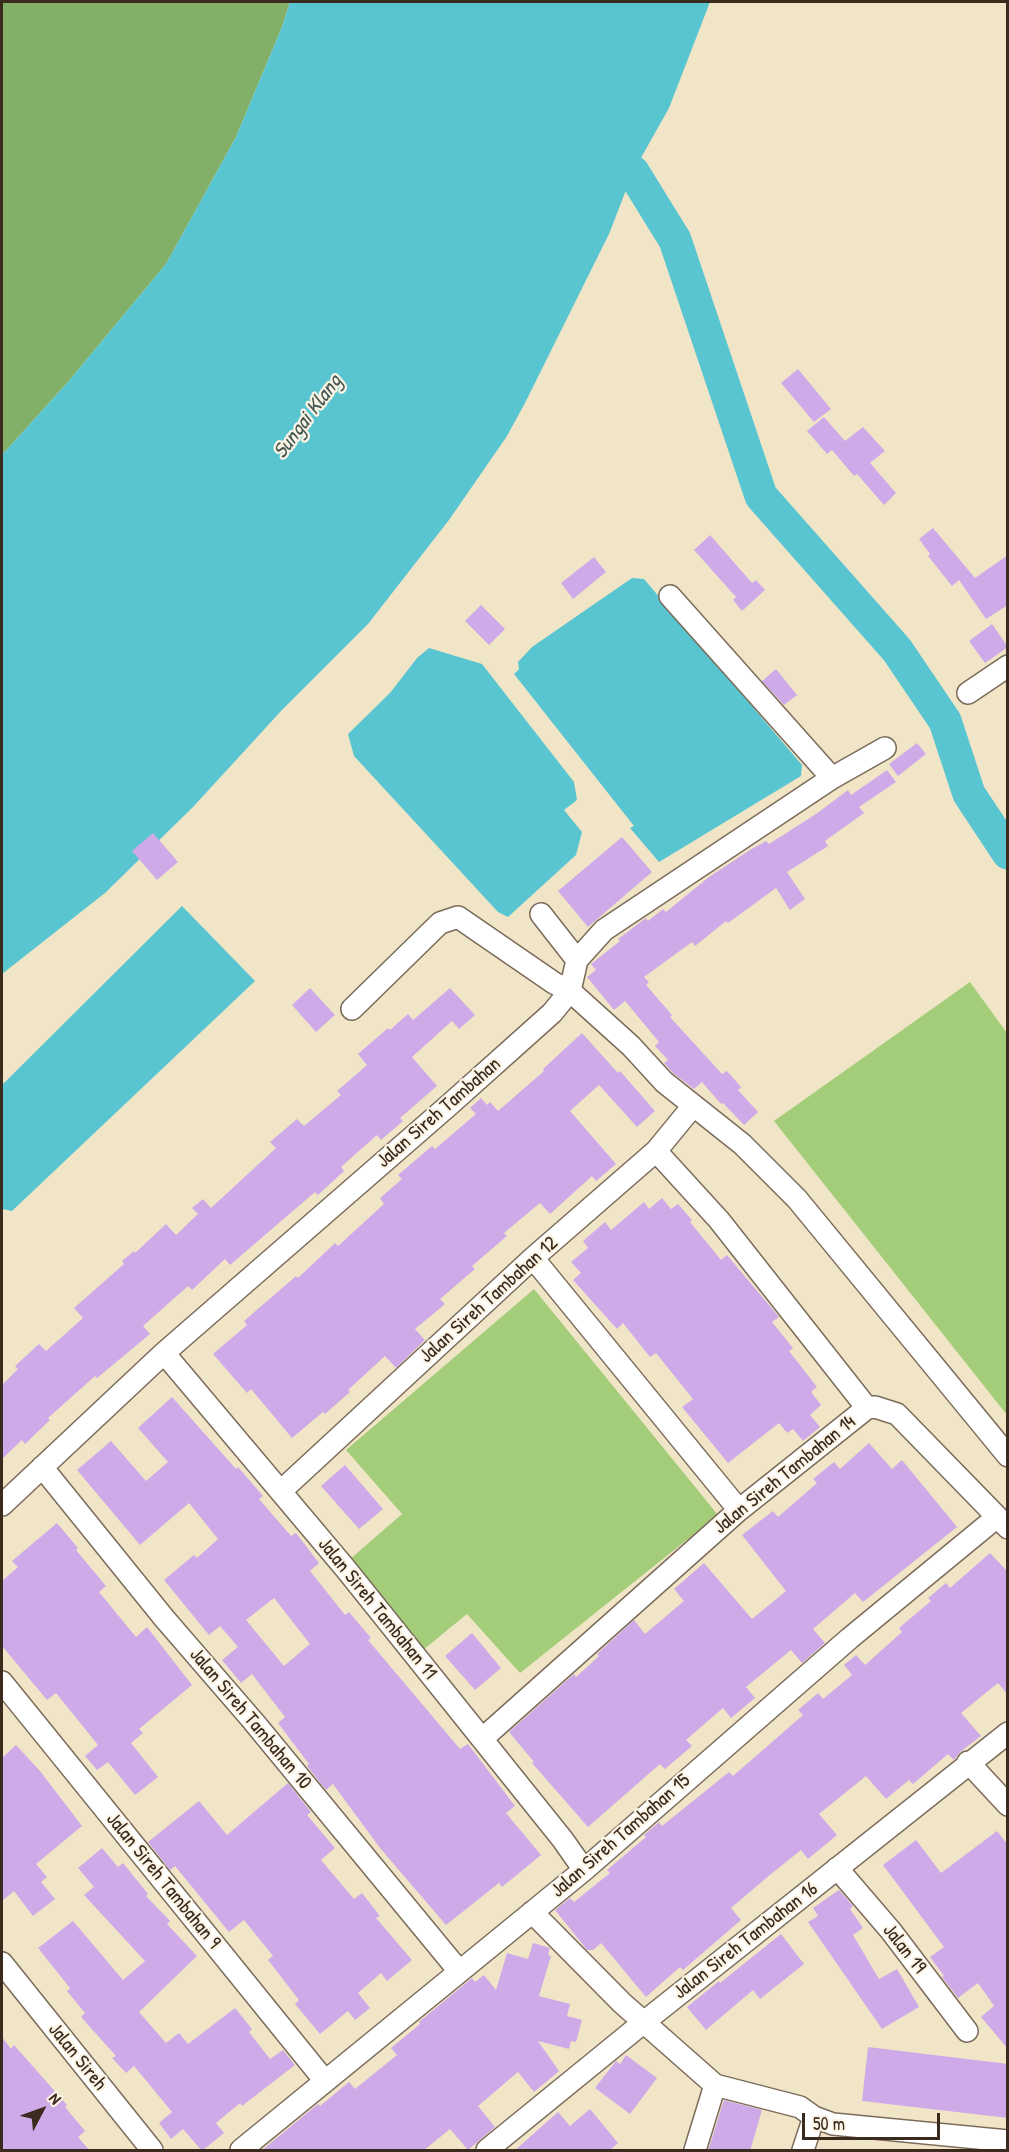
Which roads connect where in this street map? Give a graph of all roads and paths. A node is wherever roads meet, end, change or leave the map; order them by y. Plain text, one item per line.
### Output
1 (670, 596) dead end
2 (1008, 666) edge
3 (968, 693) dead end
4 (885, 748) dead end
5 (832, 778) junction
6 (541, 914) dead end
7 (577, 960) junction
8 (570, 991) junction
9 (352, 1009) dead end
10 (693, 1106) junction
11 (656, 1151) junction
12 (533, 1258) junction
13 (164, 1353) junction
14 (867, 1408) junction
15 (1008, 1456) edge
16 (42, 1467) junction
17 (281, 1491) junction
18 (2, 1505) edge
19 (739, 1510) junction
20 (1002, 1522) edge
21 (2, 1682) edge
22 (1008, 1733) edge
23 (482, 1739) junction
24 (968, 1762) junction
25 (1008, 1805) edge
26 (837, 1868) junction
27 (584, 1870) junction
28 (532, 1912) junction
29 (2, 1963) edge
30 (459, 1971) junction
31 (644, 2022) junction
32 (967, 2031) dead end
33 (325, 2081) junction
34 (715, 2085) junction
35 (814, 2117) junction
36 (1008, 2141) edge
37 (963, 2144) edge
38 (152, 2151) edge
39 (241, 2151) edge
40 (487, 2151) edge
41 (694, 2151) edge
42 (803, 2151) edge

1 - 5 street
2 - 3 street
4 - 5 street, Jalan Sireh Tambahan
5 - 7 street, Jalan Sireh Tambahan
6 - 7 street
7 - 8 street, Jalan Sireh Tambahan
8 - 9 street
8 - 10 street
8 - 13 street, Jalan Sireh Tambahan
10 - 11 street, Jalan Sireh Tambahan 12
10 - 15 street
11 - 12 street, Jalan Sireh Tambahan 12
11 - 14 street, Jalan Sireh Tambahan 14
12 - 17 street, Jalan Sireh Tambahan 12
12 - 19 street
13 - 16 street, Jalan Sireh Tambahan
13 - 17 street, Jalan Sireh Tambahan 11
14 - 19 street, Jalan Sireh Tambahan 14
14 - 20 street
16 - 18 street, Jalan Sireh Tambahan
16 - 30 street, Jalan Sireh Tambahan 10
17 - 23 street, Jalan Sireh Tambahan 11
19 - 23 street, Jalan Sireh Tambahan 14
20 - 27 street, Jalan Sireh Tambahan 15
21 - 33 street, Jalan Sireh Tambahan 9
22 - 24 street, Jalan Sireh Tambahan 16
23 - 27 street, Jalan Sireh Tambahan 11
24 - 25 street
24 - 26 street, Jalan Sireh Tambahan 16
26 - 31 street, Jalan Sireh Tambahan 16
26 - 32 street, Jalan 19
27 - 28 street, Jalan Sireh Tambahan 15
28 - 30 street, Jalan Sireh Tambahan 15
28 - 31 street
29 - 38 street, Jalan Sireh
30 - 33 street, Jalan Sireh Tambahan 15
31 - 34 street
31 - 40 street, Jalan Sireh Tambahan 16
33 - 39 street, Jalan Sireh Tambahan 15
34 - 35 street
34 - 41 street
35 - 37 street
35 - 42 street
36 - 37 street

